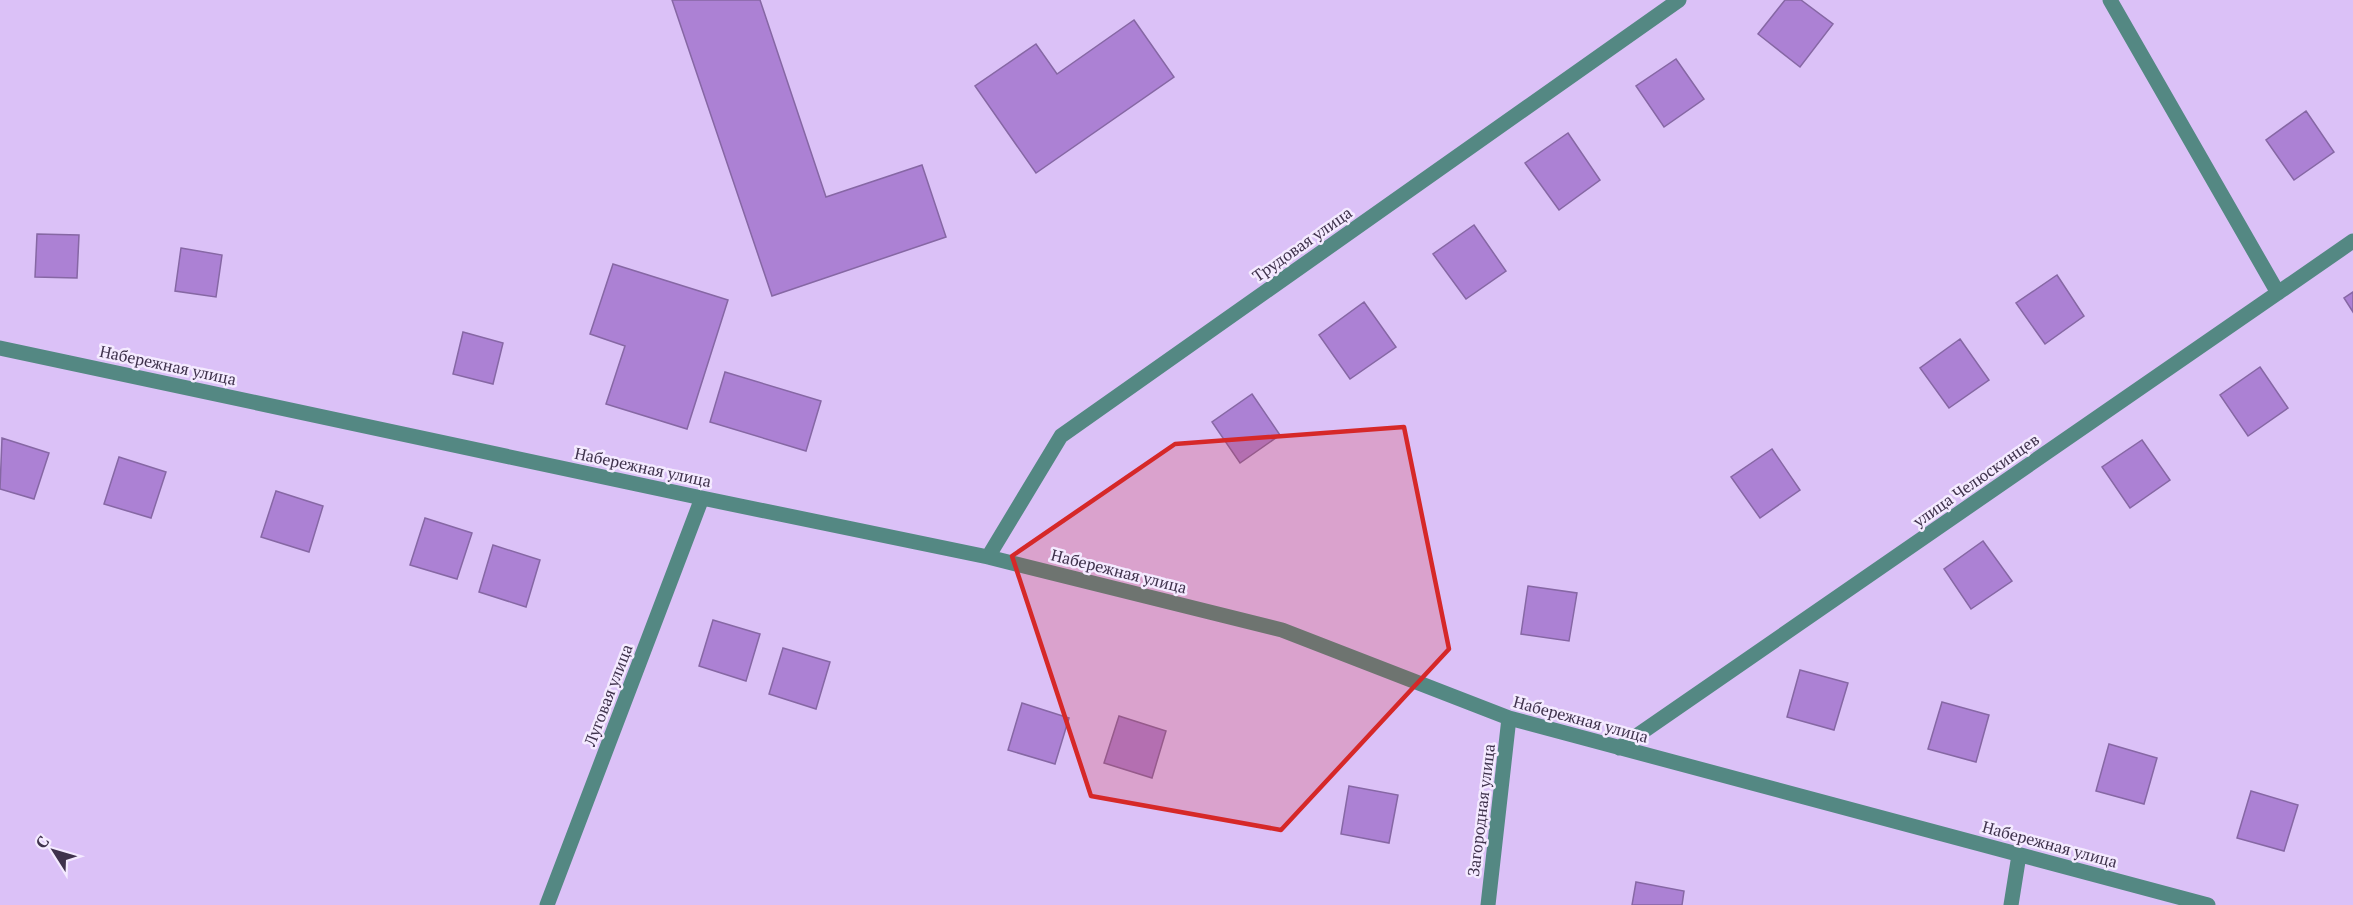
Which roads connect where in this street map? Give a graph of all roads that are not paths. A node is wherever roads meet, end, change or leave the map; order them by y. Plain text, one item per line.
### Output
1 (1679, 0) edge
2 (2110, 0) edge
3 (2353, 241) edge
4 (2278, 293) junction
5 (0, 348) edge
6 (702, 498) junction
7 (988, 557) junction
8 (1509, 718) junction
9 (1619, 748) junction
10 (2019, 855) junction
11 (547, 905) edge
12 (1488, 905) edge
13 (2011, 905) edge
14 (2208, 905) edge

1 - 7 street, Трудовая улица
2 - 4 street
3 - 4 street, улица Челюскинцев
4 - 9 street, улица Челюскинцев
5 - 6 street, Набережная улица
6 - 7 street, Набережная улица
6 - 11 street, Луговая улица
7 - 8 street, Набережная улица
8 - 9 street, Набережная улица
8 - 12 street, Загородная улица
9 - 10 street, Набережная улица
10 - 13 street
10 - 14 street, Набережная улица

